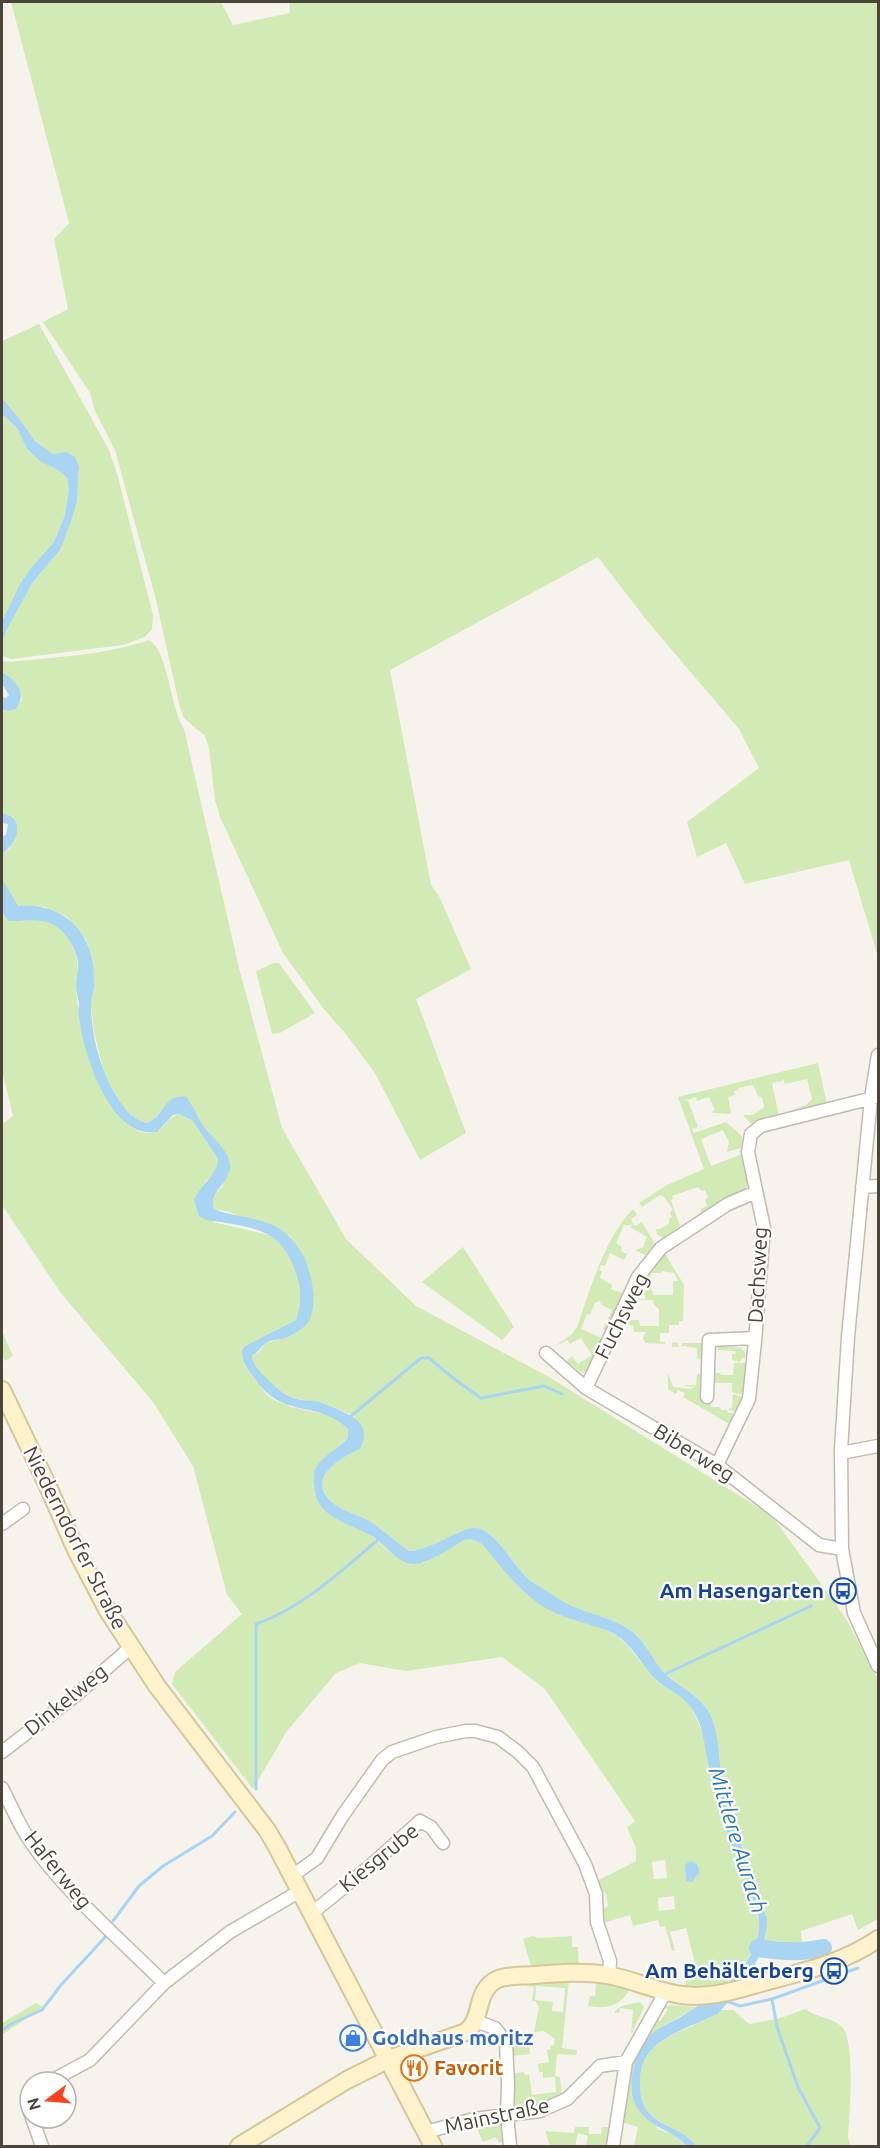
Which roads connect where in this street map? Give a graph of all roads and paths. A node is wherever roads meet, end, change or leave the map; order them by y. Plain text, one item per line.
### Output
1 (879, 1055) edge
2 (875, 1097) edge
3 (879, 1186) edge
4 (862, 1187) junction
5 (756, 1192) junction
6 (755, 1338) junction
7 (546, 1353) dead end
8 (586, 1388) junction
9 (2, 1390) edge
10 (707, 1397) dead end
11 (879, 1446) edge
12 (841, 1453) junction
13 (717, 1465) junction
14 (23, 1509) dead end
15 (2, 1524) edge
16 (842, 1549) junction
17 (131, 1647) junction
18 (879, 1666) edge
19 (2, 1752) edge
20 (2, 1788) edge
21 (443, 1843) dead end
22 (291, 1873) junction
23 (300, 1891) junction
24 (312, 1913) junction
25 (879, 1940) edge
26 (609, 1976) junction
27 (164, 1983) junction
28 (665, 1993) junction
29 (475, 2021) junction
30 (389, 2059) junction
31 (626, 2061) junction
32 (71, 2070) edge
33 (507, 2114) junction
34 (36, 2130) edge
35 (429, 2139) edge
36 (41, 2146) edge
37 (239, 2146) edge
38 (510, 2146) edge
39 (614, 2146) edge

1 - 2 street
2 - 4 street
2 - 5 street, Dachsweg
3 - 4 street
4 - 12 street
5 - 6 street, Dachsweg
5 - 8 street, Fuchsweg
6 - 10 street
6 - 13 street, Dachsweg
7 - 8 street, Biberweg
8 - 13 street, Biberweg
9 - 17 main road, Niederndorfer Straße
11 - 12 street
12 - 16 street
13 - 16 street, Biberweg
14 - 15 street
16 - 18 street
17 - 19 street, Dinkelweg
17 - 22 main road, Niederndorfer Straße
20 - 27 street, Haferweg
21 - 24 street, Kiesgrube
22 - 23 main road, Niederndorfer Straße
22 - 26 street
23 - 24 main road, Niederndorfer Straße
23 - 27 street
24 - 30 main road, Niederndorfer Straße
25 - 28 main road
26 - 28 main road
26 - 29 main road
27 - 32 street
28 - 31 street
29 - 30 main road
29 - 33 street
30 - 35 main road, Niederndorfer Straße
30 - 37 main road
31 - 33 street, Mainstraße
31 - 39 street
33 - 35 street, Mainstraße
33 - 38 street
34 - 36 street

